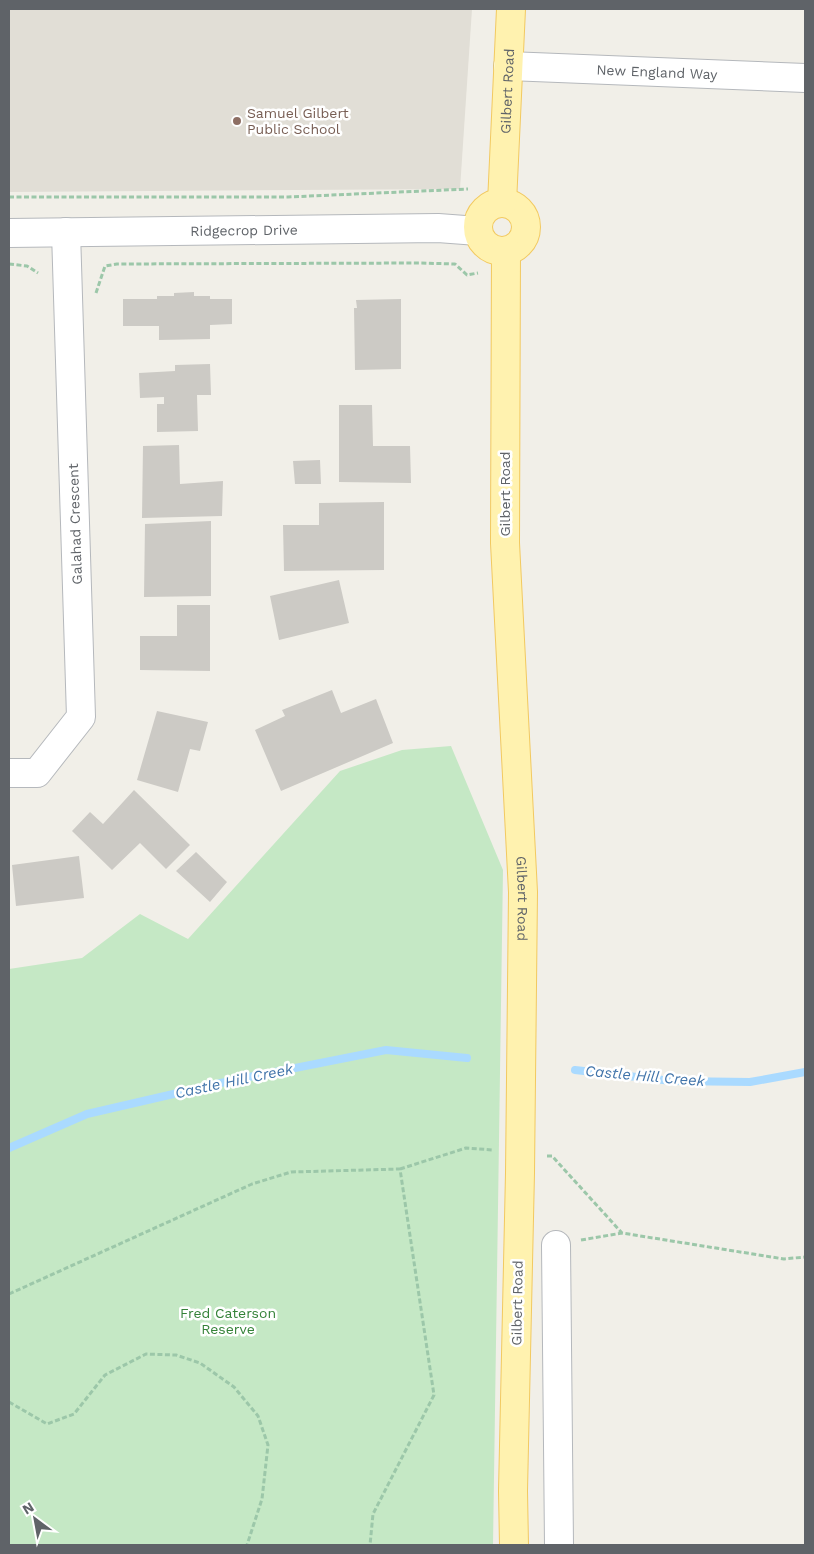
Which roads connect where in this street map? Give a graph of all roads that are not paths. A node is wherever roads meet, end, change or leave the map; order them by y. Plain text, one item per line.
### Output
1 (511, 9) edge
2 (508, 66) junction
3 (805, 78) edge
4 (502, 202) junction
5 (478, 231) junction
6 (66, 232) junction
7 (9, 233) edge
8 (506, 260) junction
9 (9, 773) edge
10 (556, 1245) road end
11 (514, 1545) edge
12 (559, 1545) edge

1 - 2 main road, Gilbert Road
2 - 3 street, New England Way
2 - 4 main road, Gilbert Road
4 - 5 main road
4 - 8 main road
5 - 6 street, Ridgecrop Drive
5 - 8 main road
6 - 7 street, Ridgecrop Drive
6 - 9 street, Galahad Crescent
8 - 11 main road, Gilbert Road
10 - 12 street

